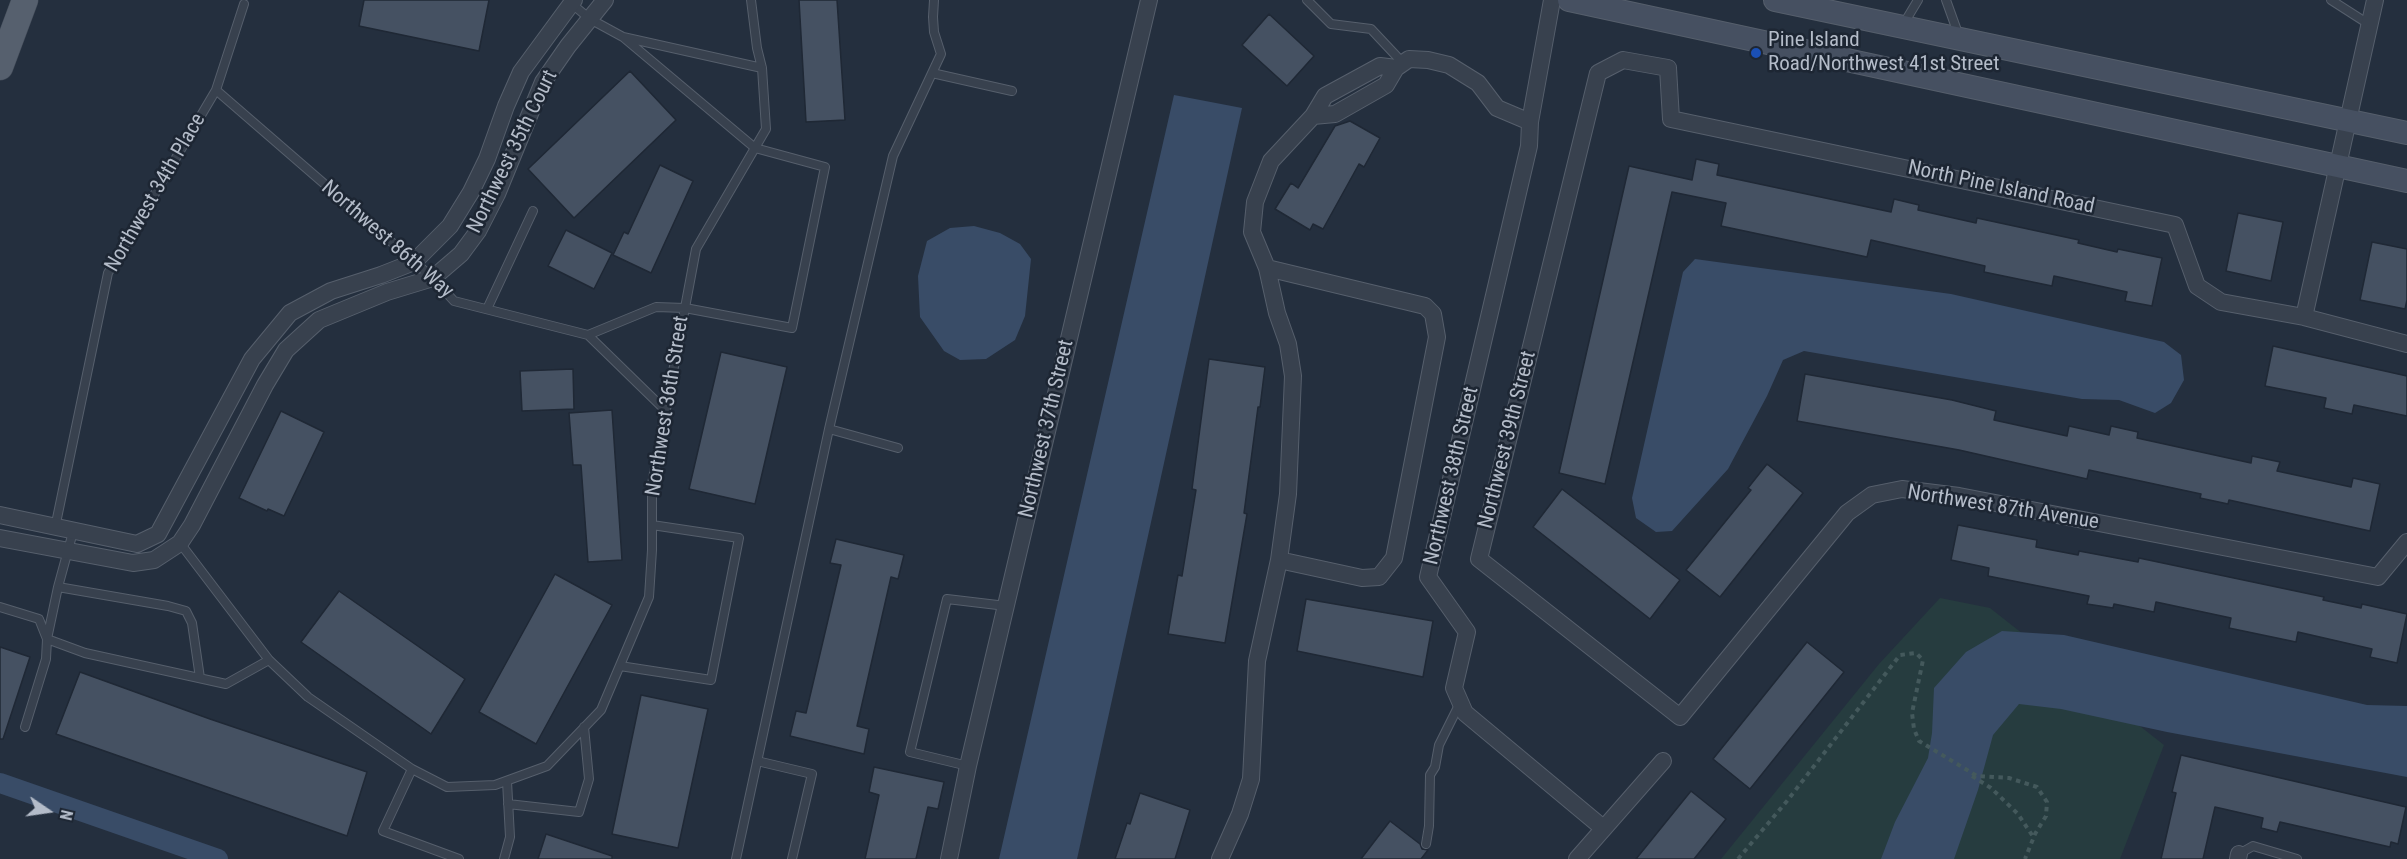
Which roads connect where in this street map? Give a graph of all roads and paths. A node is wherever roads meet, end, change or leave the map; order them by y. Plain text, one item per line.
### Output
1 (25, 0) edge
2 (605, 0) edge
3 (751, 0) edge
4 (934, 0) edge
5 (1149, 0) edge
6 (1307, 0) edge
7 (1552, 0) edge
8 (1569, 0) edge
9 (1774, 0) edge
10 (1918, 0) edge
11 (1946, 0) edge
12 (2331, 0) edge
13 (2375, 0) edge
14 (573, 2) edge
15 (244, 4) dead end
16 (590, 19) junction
17 (2370, 25) junction
18 (1901, 27) junction
19 (624, 38) junction
20 (1960, 39) junction
21 (1399, 65) junction
22 (0, 67) edge
23 (762, 68) junction
24 (932, 73) junction
25 (1598, 73) joint
26 (216, 90) junction
27 (1012, 91) dead end
28 (2348, 120) junction
29 (1530, 122) junction
30 (2407, 133) edge
31 (755, 148) junction
32 (2338, 165) junction
33 (2407, 181) edge
34 (533, 211) dead end
35 (414, 262) junction
36 (1267, 268) junction
37 (433, 278) junction
38 (684, 308) junction
39 (487, 309) junction
40 (2304, 317) junction
41 (588, 335) junction
42 (2407, 344) edge
43 (665, 410) junction
44 (830, 429) junction
45 (898, 448) dead end
46 (177, 503) junction
47 (0, 515) edge
48 (652, 525) junction
49 (55, 528) junction
50 (73, 532) junction
51 (0, 538) edge
52 (2407, 542) edge
53 (180, 543) junction
54 (68, 551) junction
55 (1279, 560) junction
56 (58, 587) junction
57 (1006, 606) junction
58 (0, 607) edge
59 (47, 639) junction
60 (269, 660) junction
61 (620, 666) junction
62 (200, 678) junction
63 (1461, 703) junction
64 (1680, 717) joint
65 (25, 727) dead end
66 (584, 727) junction
67 (757, 761) junction
68 (1663, 761) dead end
69 (968, 766) junction
70 (412, 769) junction
71 (1967, 772) junction
72 (507, 781) junction
73 (508, 804) junction
74 (1603, 828) junction
75 (2034, 838) junction
76 (1426, 844) dead end
77 (2238, 857) edge
78 (459, 859) edge
79 (504, 859) edge
80 (736, 859) edge
81 (792, 859) edge
82 (949, 859) edge
83 (1220, 859) edge
84 (1578, 859) edge
85 (1738, 859) edge
86 (2025, 859) edge
87 (2297, 859) edge

1 - 22 main road
2 - 16 street, Northwest 35th Court
3 - 23 lane, Northwest 36th Street
4 - 24 lane
5 - 57 street, Northwest 37th Street
6 - 21 lane
7 - 29 street, Northwest 38th Street
8 - 32 main road
9 - 18 main road
10 - 18 lane
11 - 20 lane
12 - 17 lane
13 - 17 street
14 - 16 lane
14 - 35 street, Northwest 35th Court
15 - 26 lane, Northwest 34th Place
16 - 19 lane
16 - 37 street, Northwest 35th Court
17 - 28 street
18 - 20 main road
19 - 23 lane
19 - 31 lane
20 - 28 main road
21 - 29 street
21 - 36 street
23 - 31 lane, Northwest 36th Street
24 - 27 lane
24 - 44 lane
25 - 40 street, North Pine Island Road
25 - 64 street, Northwest 39th Street
26 - 35 lane, Northwest 86th Way
26 - 49 lane, Northwest 34th Place
28 - 30 main road
28 - 32 street
29 - 63 street, Northwest 38th Street
31 - 38 lane, Northwest 36th Street
31 - 38 lane
32 - 33 main road
32 - 40 street
34 - 39 lane
35 - 37 lane, Northwest 86th Way
35 - 46 street, Northwest 35th Court
36 - 55 street
36 - 55 street, Northwest 38th Street
37 - 39 lane, Northwest 86th Way
37 - 53 street, Northwest 35th Court
38 - 41 lane
38 - 43 lane, Northwest 36th Street
39 - 41 lane, Northwest 86th Way
40 - 42 street, North Pine Island Road
41 - 43 lane, Northwest 86th Way
43 - 48 lane, Northwest 36th Street
44 - 45 lane
44 - 67 lane
46 - 50 street, Northwest 35th Court
46 - 53 street
47 - 49 street
48 - 61 lane, Northwest 36th Street
48 - 61 lane
49 - 50 street
50 - 54 lane
51 - 54 street
52 - 64 street, Northwest 87th Avenue
53 - 54 street
53 - 60 lane, Northwest 36th Street
54 - 56 lane
55 - 83 street
56 - 59 lane
56 - 62 lane
57 - 69 street, Northwest 37th Street
57 - 69 lane
58 - 59 lane
59 - 62 lane
59 - 65 lane
60 - 62 lane
60 - 70 lane, Northwest 36th Street
61 - 66 lane, Northwest 36th Street
63 - 74 street
63 - 76 lane
66 - 72 lane, Northwest 36th Street
66 - 73 lane
67 - 80 lane
67 - 81 lane
68 - 74 street
69 - 82 street, Northwest 37th Street
70 - 72 lane, Northwest 36th Street
70 - 78 lane
71 - 75 path
71 - 75 path
71 - 85 path
72 - 73 lane
73 - 79 lane
74 - 84 street
75 - 86 path
77 - 87 lane

